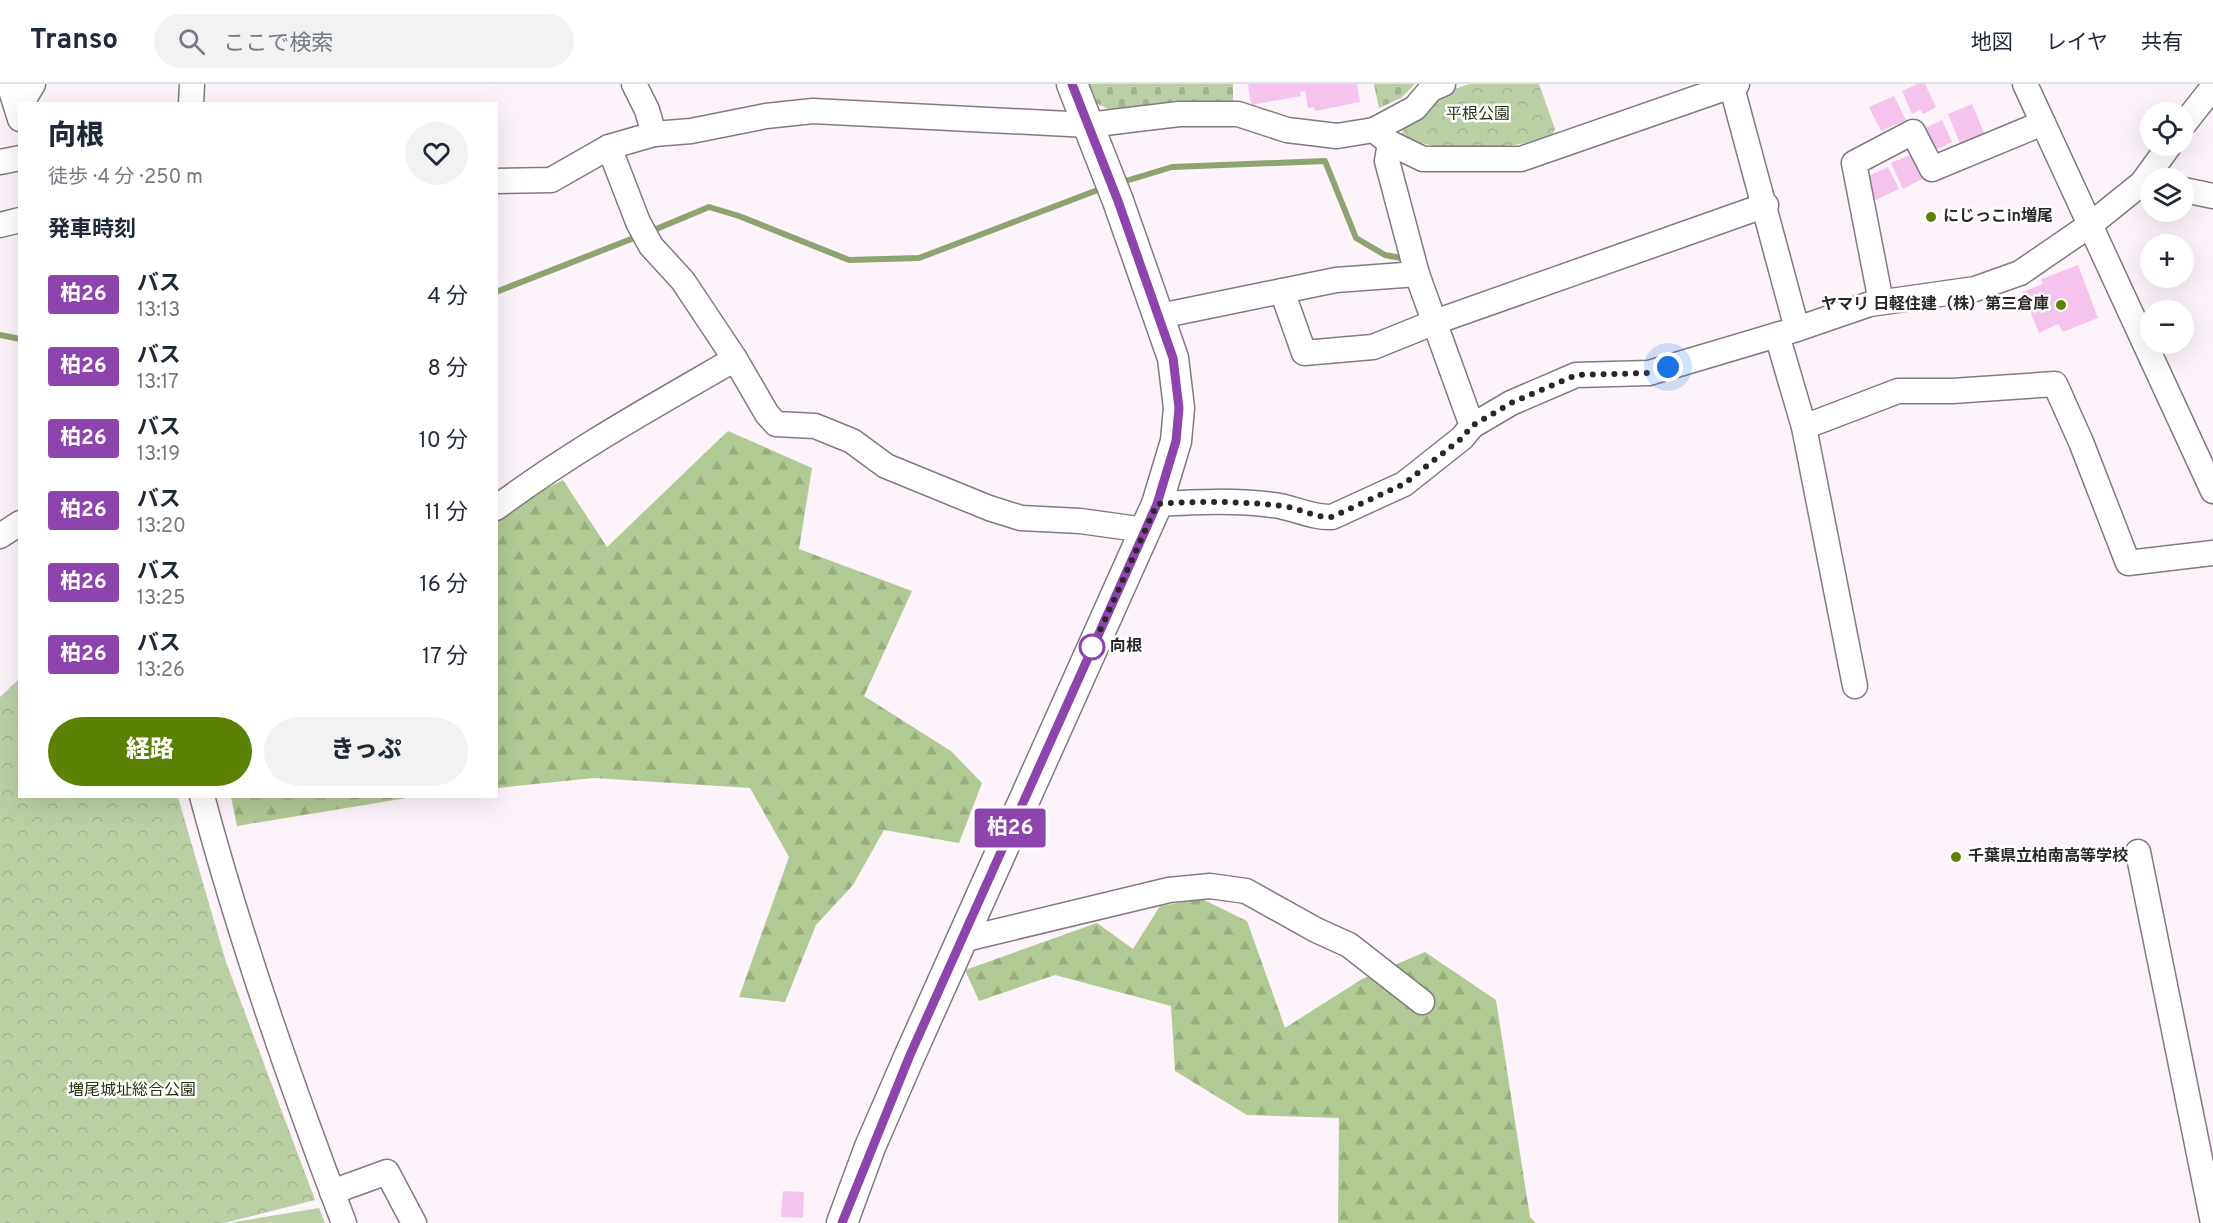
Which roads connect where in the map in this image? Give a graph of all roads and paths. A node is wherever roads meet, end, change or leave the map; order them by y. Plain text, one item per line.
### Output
1 (9, 84) edge
2 (33, 84) edge
3 (192, 84) edge
4 (634, 84) edge
5 (1072, 84) edge
6 (1443, 84) edge
7 (1733, 85) edge
8 (2032, 86) edge
9 (2213, 87) edge
10 (23, 102) edge
11 (190, 102) edge
12 (18, 106) edge
13 (2194, 111) edge
14 (2043, 123) junction
15 (1088, 125) junction
16 (654, 134) junction
17 (1382, 137) junction
18 (609, 147) junction
19 (18, 158) edge
20 (0, 162) edge
21 (498, 181) edge
22 (2140, 188) edge
23 (2194, 192) edge
24 (2213, 196) edge
25 (1766, 205) junction
26 (18, 220) edge
27 (0, 225) edge
28 (2090, 225) junction
29 (1418, 274) junction
30 (1282, 291) junction
31 (1881, 302) junction
32 (1160, 316) junction
33 (1435, 322) junction
34 (1787, 332) junction
35 (735, 359) junction
36 (1472, 426) junction
37 (1804, 426) junction
38 (2213, 491) edge
39 (498, 507) edge
40 (1151, 517) junction
41 (18, 524) edge
42 (0, 536) edge
43 (2213, 553) edge
44 (1855, 686) dead end
45 (203, 798) edge
46 (2138, 852) dead end
47 (961, 940) junction
48 (1422, 1002) dead end
49 (332, 1192) junction
50 (344, 1223) edge
51 (414, 1223) edge
52 (842, 1223) edge
53 (2213, 1223) edge

1 - 12 street
2 - 10 street
3 - 11 street
4 - 16 street
5 - 15 main road
6 - 17 street
7 - 17 street
7 - 25 street
8 - 14 street
9 - 13 street
14 - 28 street
14 - 31 street
15 - 16 street
15 - 17 street
15 - 32 main road
16 - 18 street
17 - 29 street
18 - 21 street
18 - 35 street
19 - 20 street
22 - 28 street
23 - 24 street
25 - 33 street
25 - 34 street
26 - 27 street
28 - 31 street
28 - 38 street
29 - 30 street
29 - 33 street
30 - 32 street
30 - 33 street
31 - 34 street
32 - 40 main road
33 - 36 street
34 - 36 street
34 - 37 street
35 - 39 street
35 - 40 street
36 - 40 street
37 - 43 street
37 - 44 street
40 - 47 main road
41 - 42 street
45 - 49 street
46 - 53 street
47 - 48 street
47 - 52 main road
49 - 50 street
49 - 51 street

